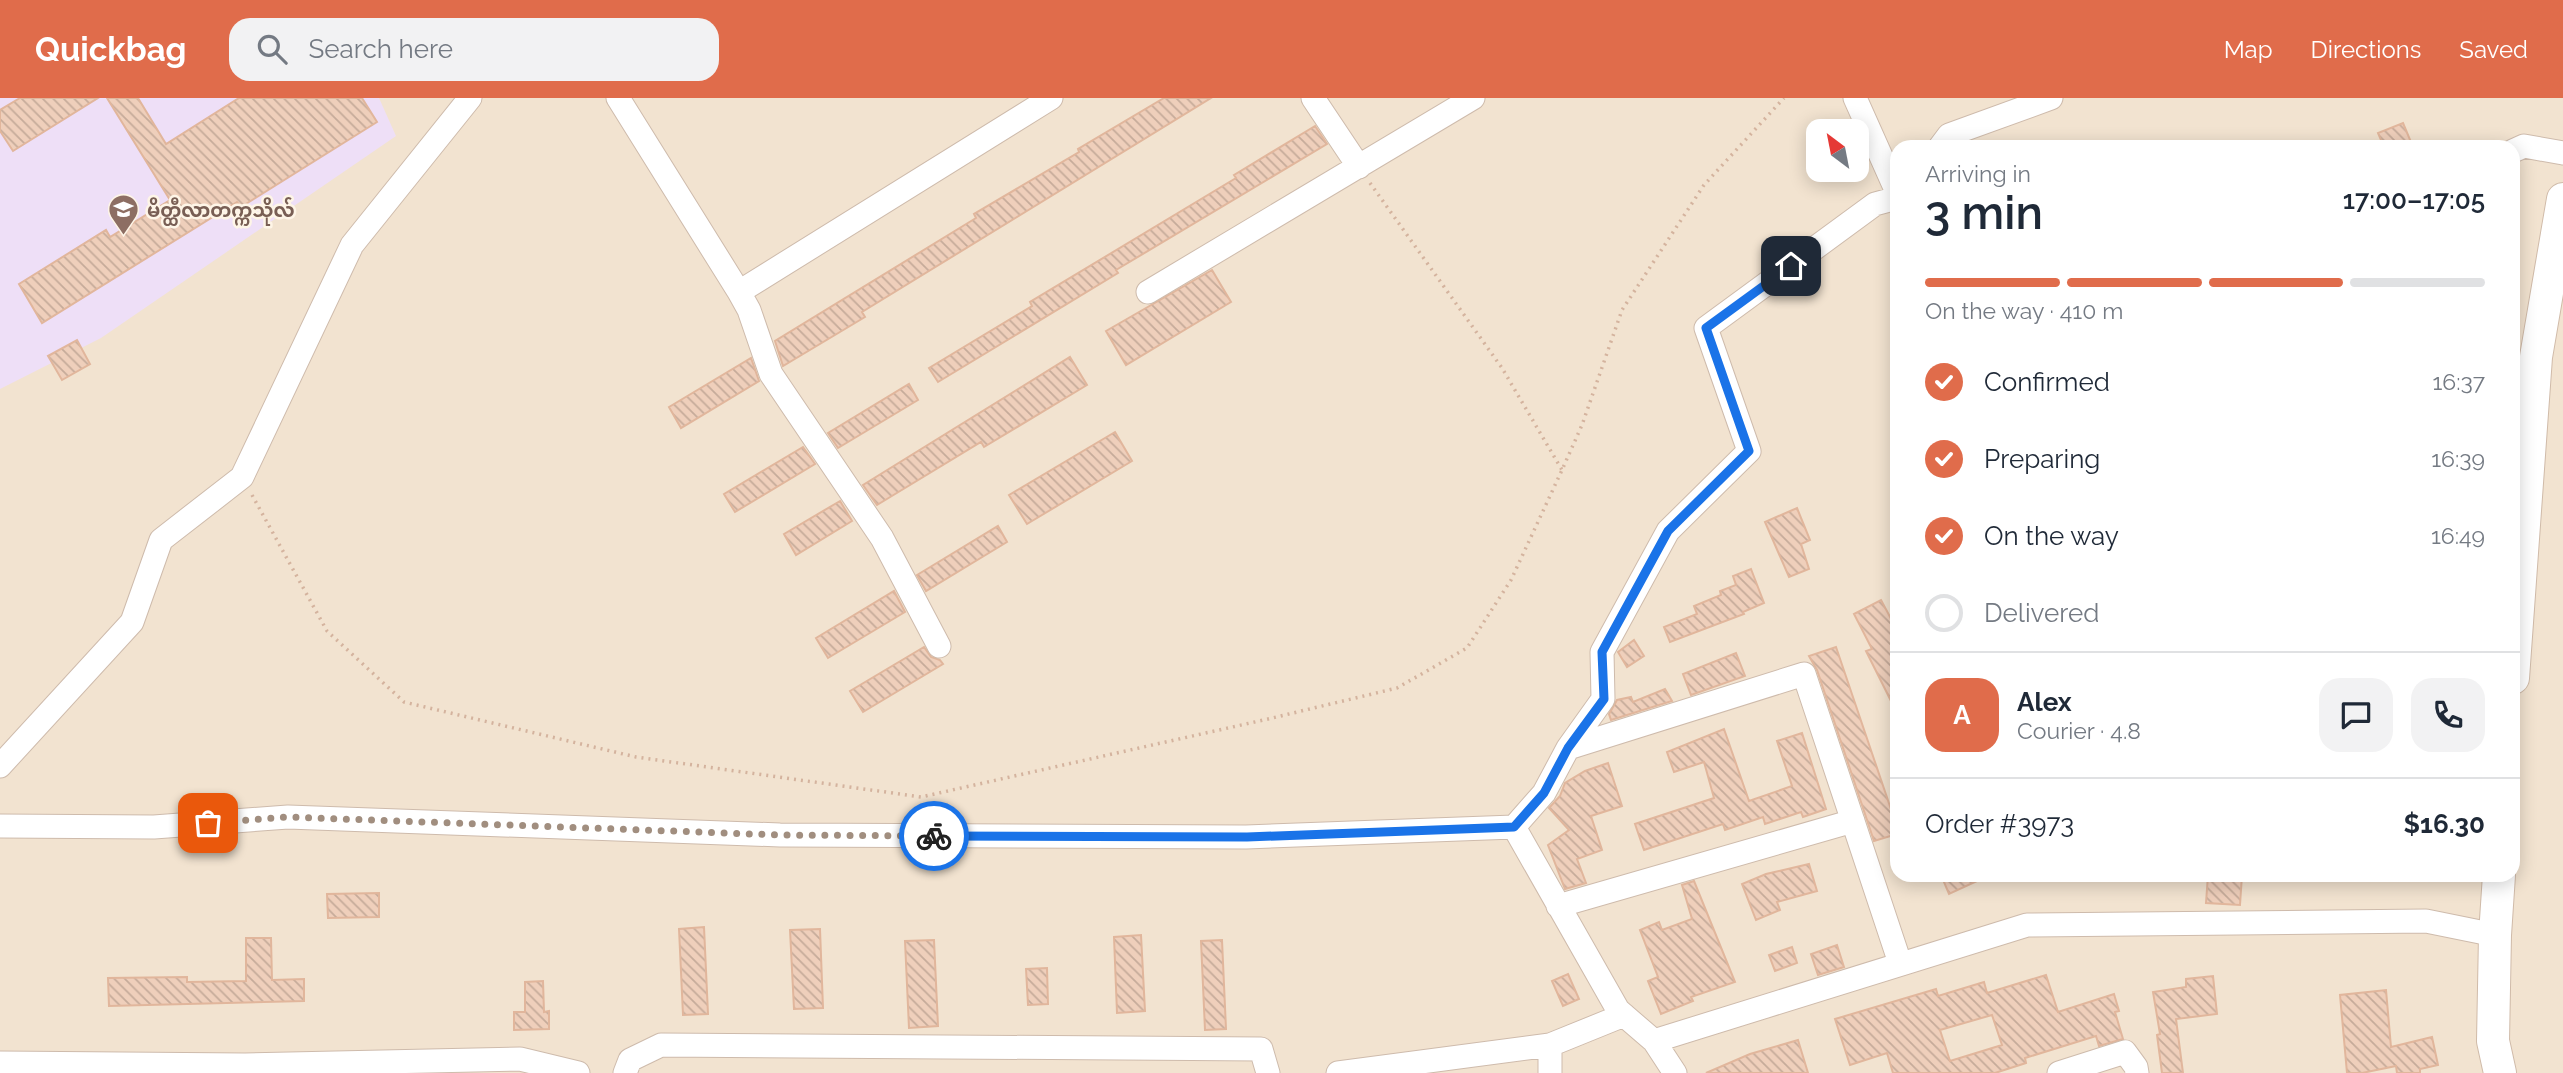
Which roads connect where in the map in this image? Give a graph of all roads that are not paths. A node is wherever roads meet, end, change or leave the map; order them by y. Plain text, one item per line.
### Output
1 (470, 98) edge
2 (618, 98) edge
3 (1051, 98) edge
4 (1313, 98) edge
5 (1474, 98) edge
6 (1855, 98) edge
7 (2051, 98) edge
8 (1946, 140) edge
9 (2520, 148) edge
10 (2563, 153) edge
11 (1359, 167) junction
12 (1890, 176) edge
13 (2563, 199) edge
14 (1890, 200) edge
15 (739, 292) junction
16 (1148, 292) dead end
17 (2520, 580) edge
18 (939, 646) dead end
19 (1568, 748) junction
20 (0, 766) edge
21 (1853, 821) junction
22 (0, 826) edge
23 (1514, 827) junction
24 (2498, 882) edge
25 (1558, 906) junction
26 (2494, 935) junction
27 (1900, 963) junction
28 (1624, 1015) junction
29 (1654, 1041) junction
30 (1550, 1045) junction
31 (0, 1063) edge
32 (578, 1073) edge
33 (625, 1073) edge
34 (1268, 1073) edge
35 (1338, 1073) edge
36 (1550, 1073) edge
37 (1675, 1073) edge
38 (2059, 1073) edge
39 (2137, 1073) edge
40 (2500, 1073) edge

1 - 20 street
2 - 15 street
3 - 15 street
4 - 11 street
5 - 11 street
6 - 12 street
7 - 8 street
9 - 10 street
11 - 16 street
13 - 17 street
14 - 19 street
15 - 18 street
19 - 21 street
19 - 23 street
21 - 25 street
21 - 27 street
22 - 23 street
23 - 25 street
24 - 26 street
25 - 28 street
26 - 27 street
26 - 40 street
27 - 29 street
28 - 29 street
28 - 30 street
29 - 37 street
30 - 35 street
30 - 36 street
31 - 32 street
33 - 34 street
38 - 39 street

